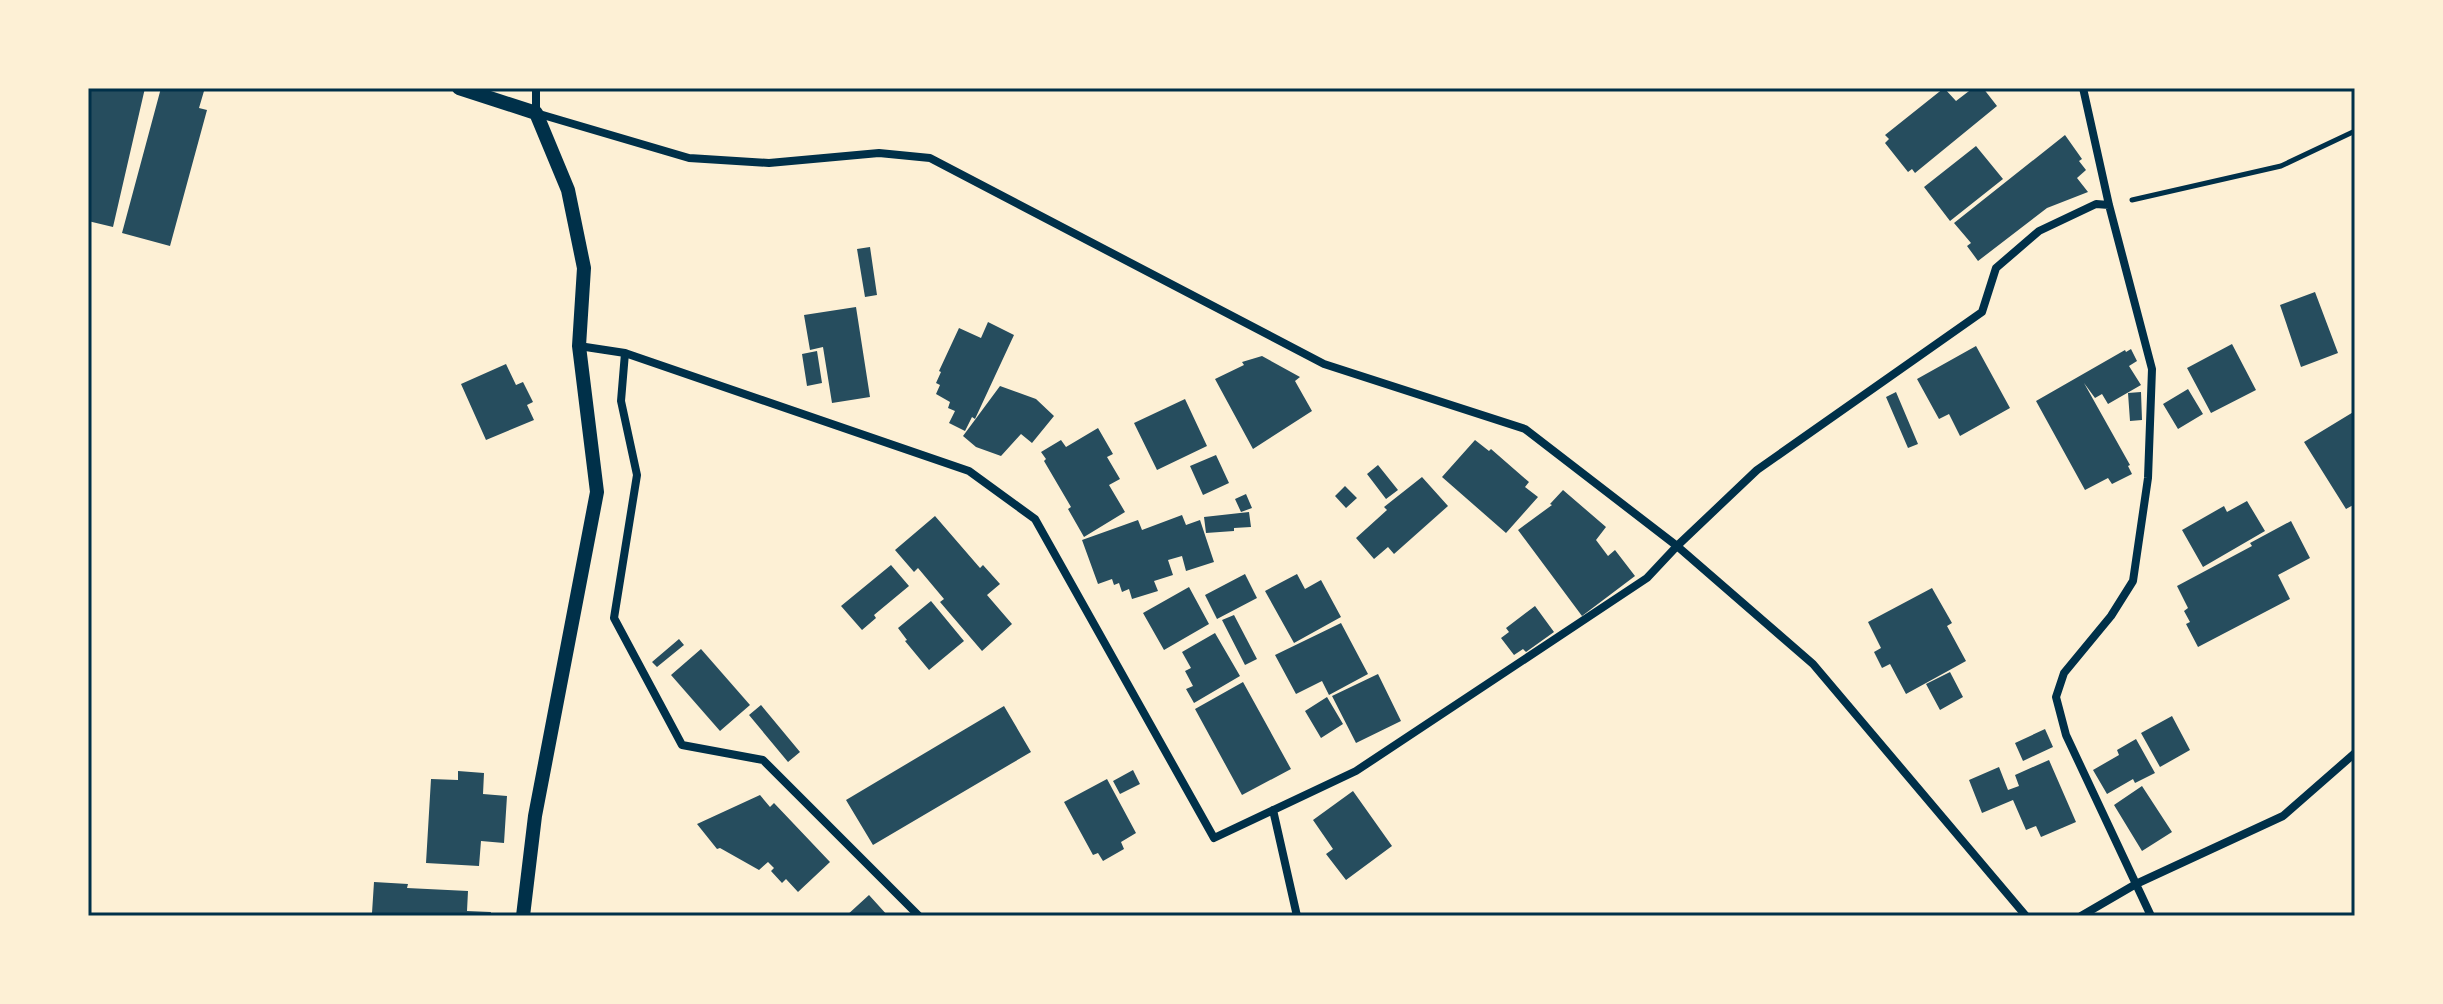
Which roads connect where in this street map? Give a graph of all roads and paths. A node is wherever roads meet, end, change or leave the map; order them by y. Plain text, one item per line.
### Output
1 (459, 88) edge
2 (536, 88) edge
3 (2083, 88) edge
4 (536, 113) junction
5 (2355, 131) edge
6 (2109, 205) junction
7 (579, 346) junction
8 (625, 353) junction
9 (1677, 546) junction
10 (2355, 753) edge
11 (1273, 810) junction
12 (2136, 884) junction
13 (523, 916) edge
14 (919, 916) edge
15 (1297, 916) edge
16 (2026, 916) edge
17 (2081, 916) edge
18 (2151, 916) edge

1 - 4 street
2 - 4 street
3 - 6 street
4 - 7 street
4 - 9 street
5 - 6 path
6 - 9 street
6 - 12 street
7 - 8 street
7 - 13 street
8 - 11 street
8 - 14 street
9 - 11 street
9 - 16 street
10 - 12 street
11 - 15 street
12 - 17 street
12 - 18 street

